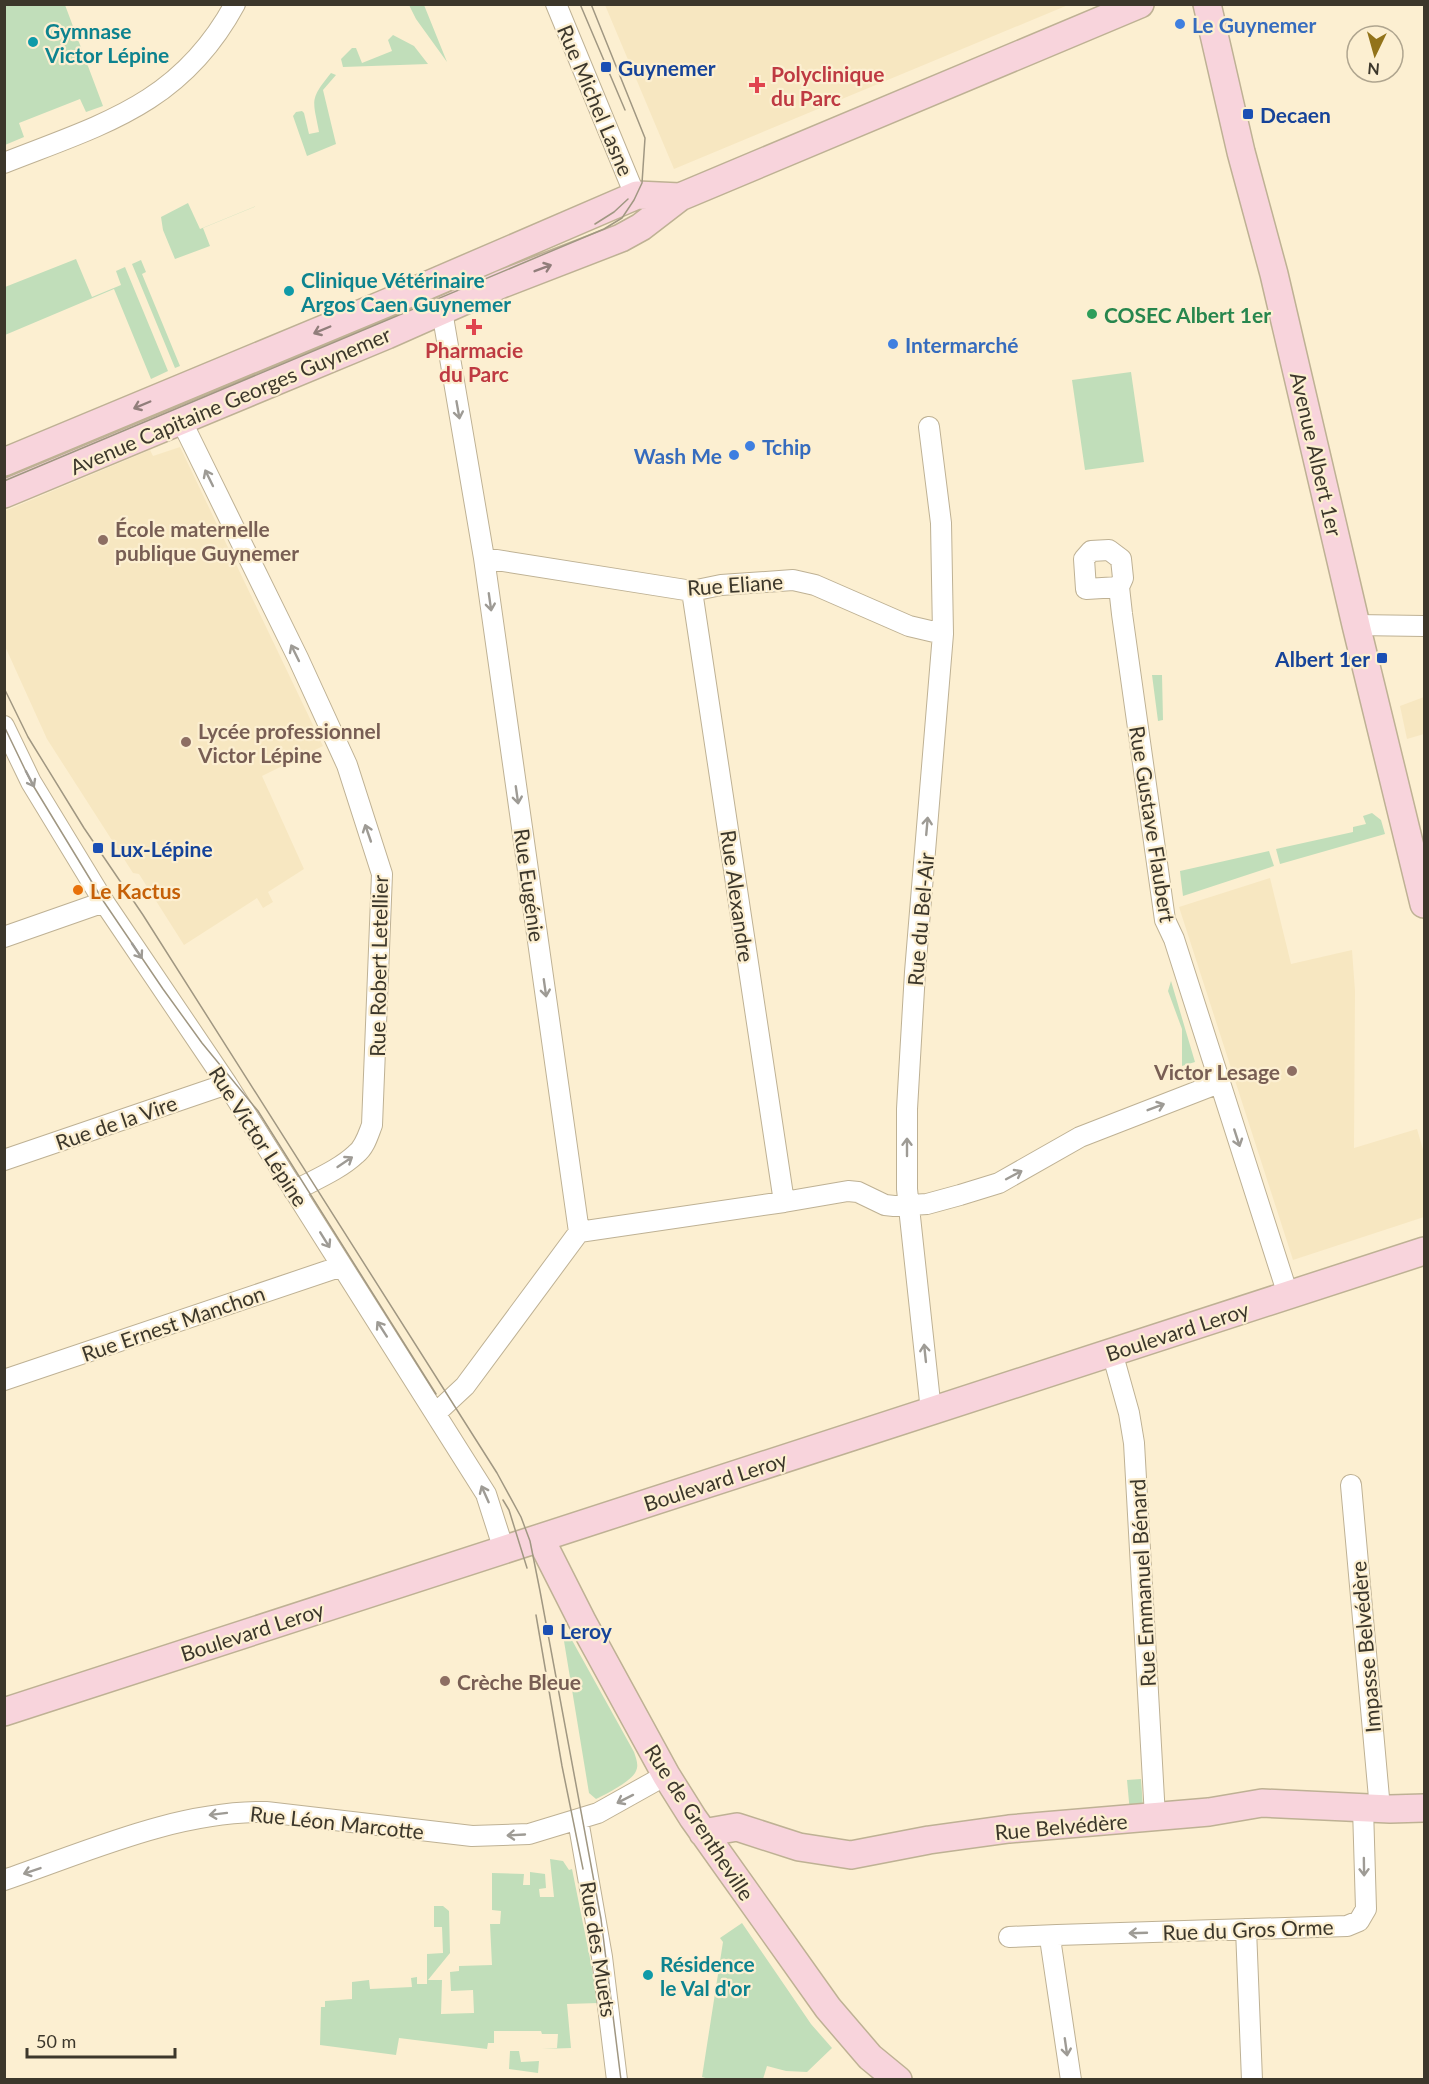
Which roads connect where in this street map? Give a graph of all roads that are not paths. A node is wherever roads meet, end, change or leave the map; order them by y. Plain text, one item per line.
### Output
1 (235, 4) edge
2 (556, 4) edge
3 (1140, 4) edge
4 (1207, 4) edge
5 (4, 163) edge
6 (637, 195) junction
7 (680, 198) junction
8 (442, 311) junction
9 (181, 420) junction
10 (929, 427) dead end
11 (4, 462) edge
12 (4, 494) edge
13 (484, 558) junction
14 (1119, 587) dead end
15 (692, 591) junction
16 (1356, 626) junction
17 (1425, 626) edge
18 (943, 634) junction
19 (4, 726) edge
20 (104, 902) junction
21 (1425, 904) edge
22 (4, 937) edge
23 (1219, 1083) junction
24 (226, 1084) junction
25 (4, 1160) edge
26 (294, 1191) junction
27 (784, 1202) junction
28 (909, 1205) junction
29 (579, 1232) junction
30 (1425, 1251) edge
31 (342, 1266) junction
32 (1288, 1295) junction
33 (1112, 1352) junction
34 (4, 1380) edge
35 (932, 1411) junction
36 (436, 1413) junction
37 (1351, 1485) dead end
38 (540, 1538) junction
39 (504, 1550) junction
40 (4, 1712) edge
41 (666, 1775) junction
42 (1372, 1808) junction
43 (1425, 1808) edge
44 (1155, 1817) junction
45 (578, 1820) junction
46 (703, 1833) junction
47 (4, 1880) edge
48 (1246, 1929) junction
49 (1057, 1935) junction
50 (1009, 1936) dead end
51 (617, 2079) edge
52 (898, 2079) edge
53 (1071, 2079) edge
54 (1252, 2079) edge

1 - 5 street
2 - 6 street, Rue Michel Lasne
3 - 7 street, Avenue Capitaine Georges Guynemer
4 - 16 street, Avenue Albert 1er
6 - 7 street, Avenue Capitaine Georges Guynemer
6 -> 11 street, Avenue Capitaine Georges Guynemer
8 -> 7 street, Avenue Capitaine Georges Guynemer
8 - 9 street, Avenue Capitaine Georges Guynemer
8 -> 13 street, Rue Eugénie
9 - 12 street, Avenue Capitaine Georges Guynemer
26 -> 9 street, Rue Robert Letellier
10 - 18 street, Rue du Bel-Air
13 - 15 street, Rue Eliane
13 -> 29 street, Rue Eugénie
14 - 23 street, Rue Gustave Flaubert
15 - 18 street, Rue Eliane
15 - 27 street, Rue Alexandre
16 - 17 street
16 - 21 street, Avenue Albert 1er
28 -> 18 street, Rue du Bel-Air
19 -> 20 street, Rue Victor Lépine
20 - 22 street
20 -> 24 street, Rue Victor Lépine
28 -> 23 street
23 -> 32 street, Rue Gustave Flaubert
24 - 25 street, Rue de la Vire
24 - 26 street, Rue Victor Lépine
26 -> 31 street, Rue Victor Lépine
27 - 28 street
27 - 29 street
35 -> 28 street, Rue du Bel-Air
29 - 36 street
30 - 32 street, Boulevard Leroy
31 - 34 street, Rue Ernest Manchon
36 -> 31 street, Rue Victor Lépine
32 - 33 street, Boulevard Leroy
33 - 35 street, Boulevard Leroy
33 - 44 street, Rue Emmanuel Bénard
35 - 38 street, Boulevard Leroy
39 -> 36 street, Rue Victor Lépine
37 - 42 street, Impasse Belvédère
38 - 39 street, Boulevard Leroy
38 - 41 street, Rue de Grentheville
39 - 40 street, Boulevard Leroy
41 -> 45 street, Rue Léon Marcotte
41 - 46 street, Rue de Grentheville
42 - 43 street, Rue Belvédère
42 - 44 street, Rue Belvédère
42 -> 48 street, Rue du Gros Orme
44 - 46 street, Rue Belvédère
45 -> 47 street, Rue Léon Marcotte
45 - 51 street, Rue des Muets
46 - 52 street, Rue de Grentheville
48 -> 49 street, Rue du Gros Orme
48 - 54 street
49 - 50 street, Rue du Gros Orme
49 -> 53 street

